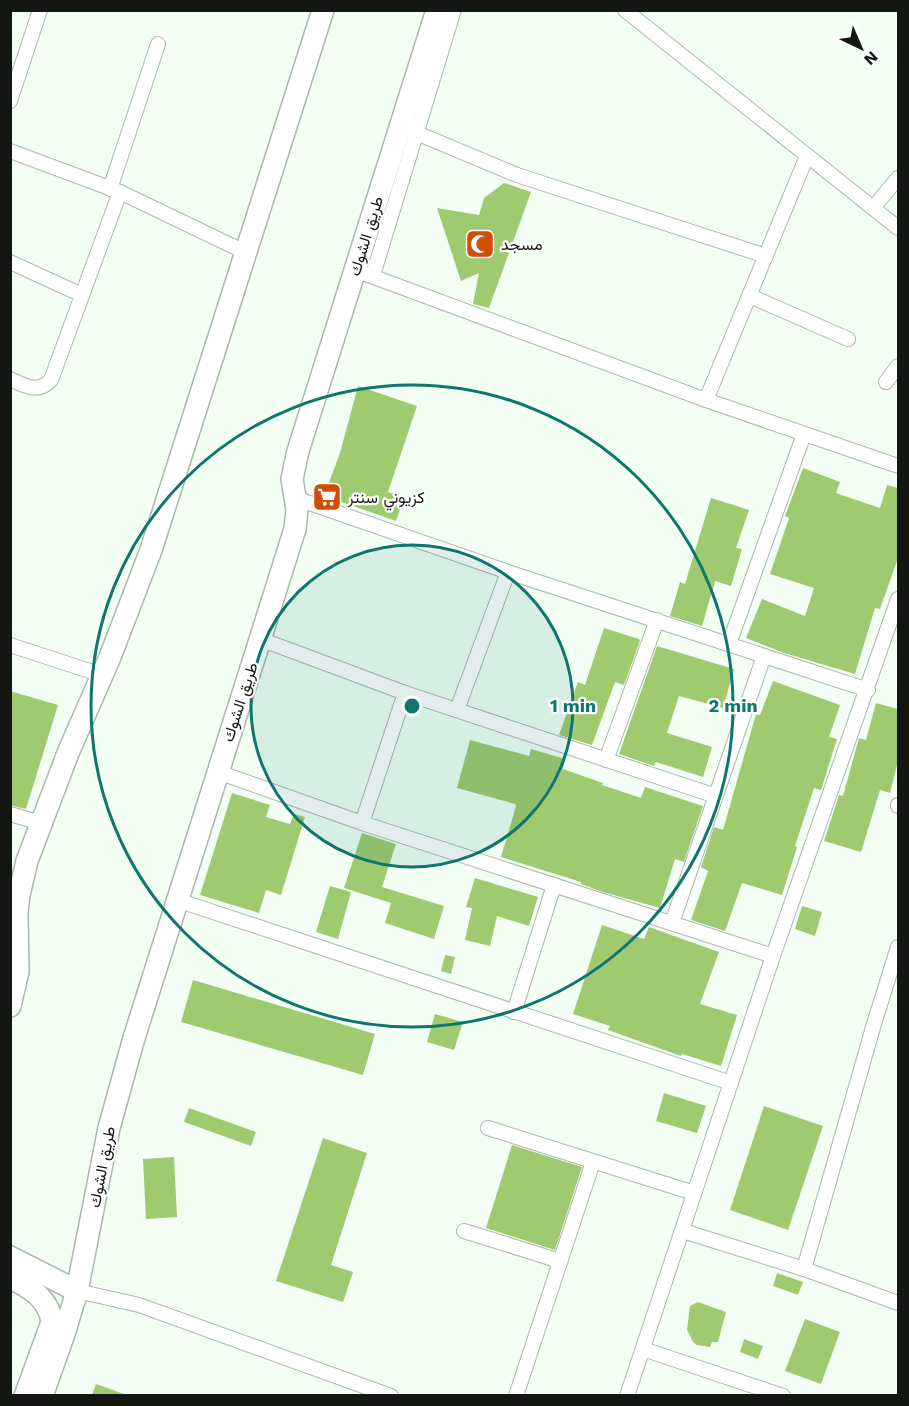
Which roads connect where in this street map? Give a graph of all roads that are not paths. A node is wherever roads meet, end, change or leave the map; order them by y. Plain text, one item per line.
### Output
1 (40, 10) edge
2 (323, 10) edge
3 (436, 10) edge
4 (454, 10) edge
5 (625, 10) edge
6 (158, 44) dead end
7 (10, 101) edge
8 (409, 129) junction
9 (10, 151) edge
10 (807, 156) junction
11 (898, 178) edge
12 (115, 190) junction
13 (873, 208) junction
14 (898, 228) edge
15 (247, 254) junction
16 (766, 256) junction
17 (10, 262) edge
18 (364, 272) junction
19 (82, 296) junction
20 (750, 296) junction
21 (848, 339) dead end
22 (898, 366) edge
23 (10, 379) edge
24 (886, 382) dead end
25 (706, 400) junction
26 (804, 434) junction
27 (898, 466) edge
28 (295, 498) junction
29 (508, 572) junction
30 (898, 599) edge
31 (657, 620) junction
32 (260, 639) junction
33 (729, 644) junction
34 (10, 645) edge
35 (764, 656) junction
36 (102, 675) junction
37 (868, 690) junction
38 (405, 693) junction
39 (457, 710) junction
40 (606, 760) junction
41 (218, 772) junction
42 (716, 796) junction
43 (10, 814) edge
44 (41, 823) junction
45 (362, 823) junction
46 (554, 885) junction
47 (177, 900) junction
48 (672, 923) junction
49 (898, 947) edge
50 (773, 956) junction
51 (10, 1006) edge
52 (514, 1012) junction
53 (731, 1083) junction
54 (488, 1128) dead end
55 (593, 1162) junction
56 (694, 1193) junction
57 (464, 1231) dead end
58 (683, 1231) junction
59 (10, 1257) edge
60 (560, 1261) junction
61 (804, 1269) junction
62 (10, 1278) edge
63 (77, 1291) junction
64 (898, 1303) edge
65 (57, 1332) junction
66 (643, 1349) junction
67 (25, 1395) edge
68 (42, 1395) edge
69 (392, 1395) edge
70 (516, 1395) edge
71 (627, 1395) edge
72 (783, 1395) edge

1 - 7 street
2 - 15 main road
3 - 8 main road, طريق الشوك
4 - 8 street
5 - 10 street
6 - 12 street
8 - 16 street
8 - 18 main road, طريق الشوك
9 - 12 street
10 - 13 street
10 - 16 street
11 - 13 street
12 - 15 street
12 - 19 street
13 - 14 street
15 - 36 main road
16 - 20 street
17 - 19 street
18 - 25 street
18 - 28 main road, طريق الشوك
19 - 23 street
20 - 21 street
20 - 25 street
22 - 24 street
25 - 26 street
26 - 27 street
26 - 33 street
28 - 29 street
28 - 32 main road, طريق الشوك
29 - 31 street
29 - 39 street
30 - 37 street
31 - 33 street
31 - 40 street
32 - 38 street
32 - 41 main road, طريق الشوك
33 - 35 street
34 - 36 street
35 - 37 street
35 - 42 street
36 - 44 main road
37 - 50 street
38 - 39 street
38 - 45 street
39 - 40 street
40 - 42 street
41 - 45 street
41 - 47 main road, طريق الشوك
42 - 48 street
43 - 44 street
44 - 51 main road
45 - 46 street
46 - 48 street
46 - 52 street
47 - 52 street
47 - 63 main road, طريق الشوك
48 - 50 street
49 - 61 street
50 - 53 street
52 - 53 street
53 - 56 street
54 - 55 street
55 - 56 street
55 - 60 street
56 - 58 street
57 - 60 street
58 - 61 street
58 - 66 street
59 - 63 main road
60 - 70 street
61 - 64 street
62 - 65 main road
63 - 65 main road, طريق الشوك
63 - 69 street
65 - 67 main road, طريق الشوك
65 - 68 main road, طريق الشوك
66 - 71 street
66 - 72 street

